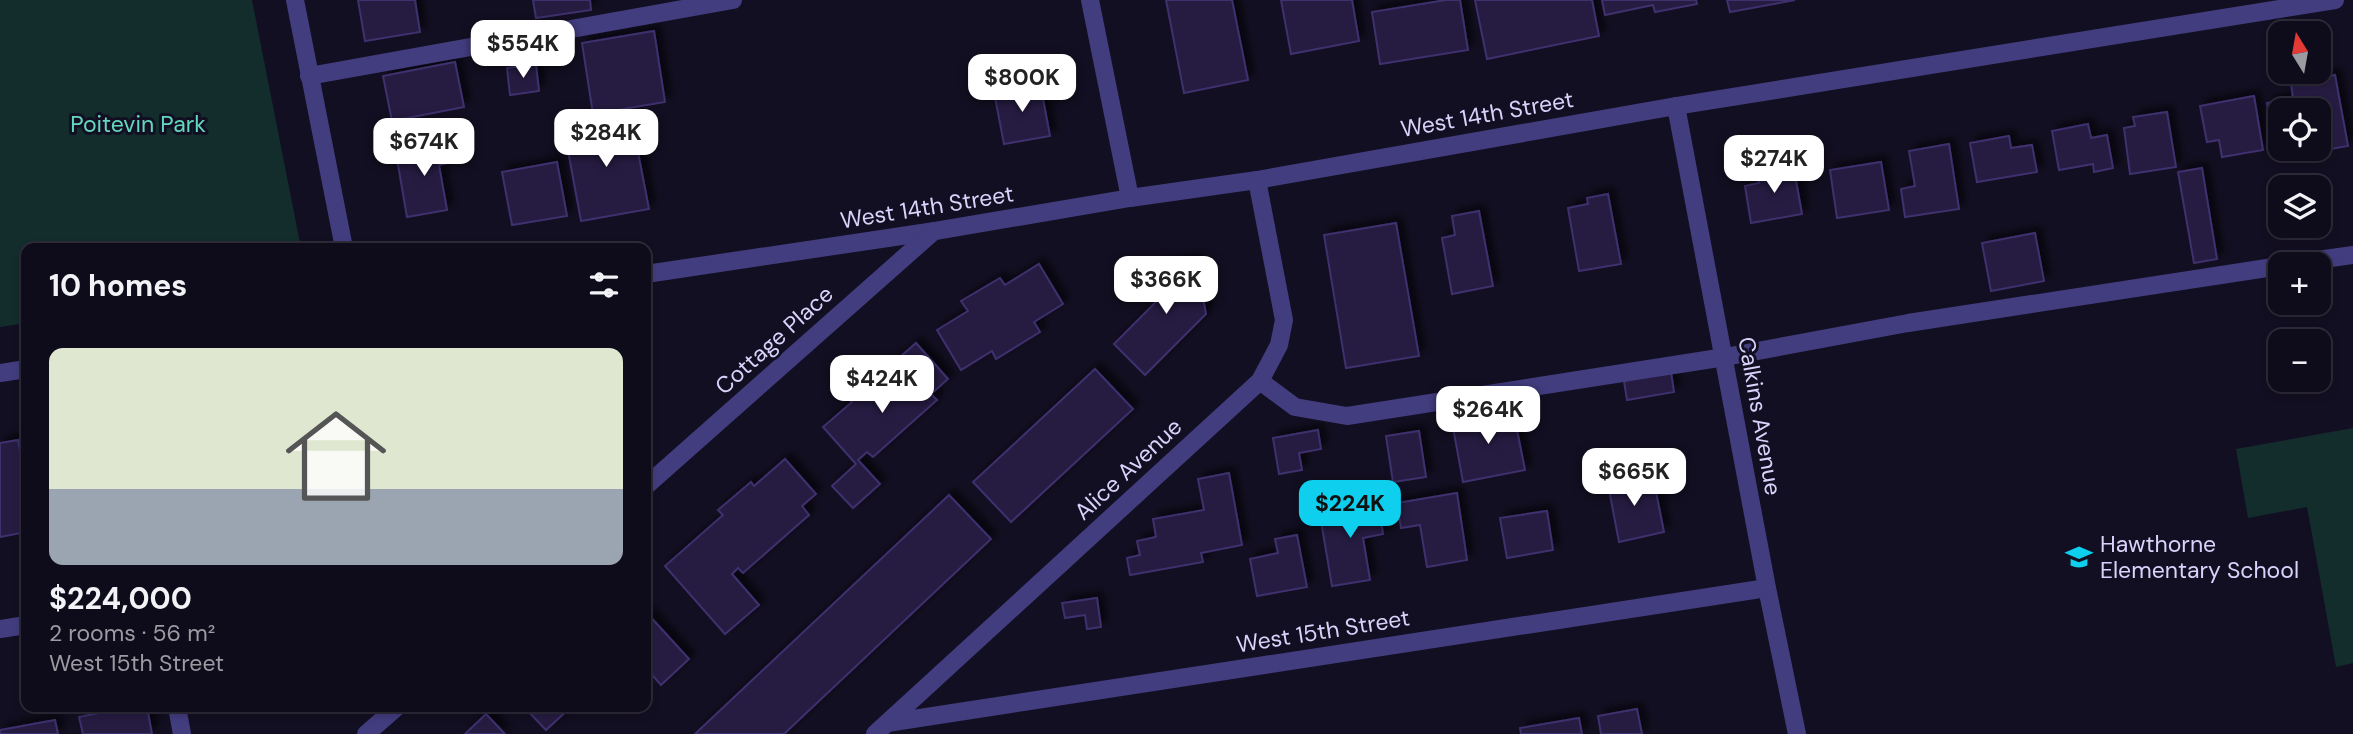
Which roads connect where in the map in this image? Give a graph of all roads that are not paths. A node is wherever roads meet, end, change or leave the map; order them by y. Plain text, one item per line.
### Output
1 (295, 0) edge
2 (733, 0) edge
3 (1090, 0) edge
4 (2336, 0) edge
5 (309, 76) junction
6 (1676, 106) junction
7 (1257, 180) junction
8 (1130, 198) junction
9 (935, 231) junction
10 (343, 243) edge
11 (2353, 255) edge
12 (2331, 258) edge
13 (2268, 268) edge
14 (651, 273) edge
15 (1725, 357) junction
16 (21, 370) edge
17 (0, 373) edge
18 (1260, 381) junction
19 (651, 482) edge
20 (1767, 588) junction
21 (21, 626) edge
22 (0, 629) edge
23 (178, 712) edge
24 (391, 712) edge
25 (881, 729) edge
26 (182, 734) edge
27 (366, 734) edge
28 (1797, 734) edge

1 - 5 street
2 - 5 street
3 - 8 street
4 - 6 street, West 14th Street
5 - 10 street
6 - 7 street, West 14th Street
6 - 15 street, Calkins Avenue
7 - 8 street, West 14th Street
7 - 18 street, Alice Avenue
8 - 9 street, West 14th Street
9 - 14 street, West 14th Street
9 - 19 street, Cottage Place
11 - 12 street
13 - 15 street
15 - 18 street
15 - 20 street, Calkins Avenue
16 - 17 street
18 - 25 street, Alice Avenue
20 - 25 street, West 15th Street
20 - 28 street, Calkins Avenue
21 - 22 street
23 - 26 street
24 - 27 street

